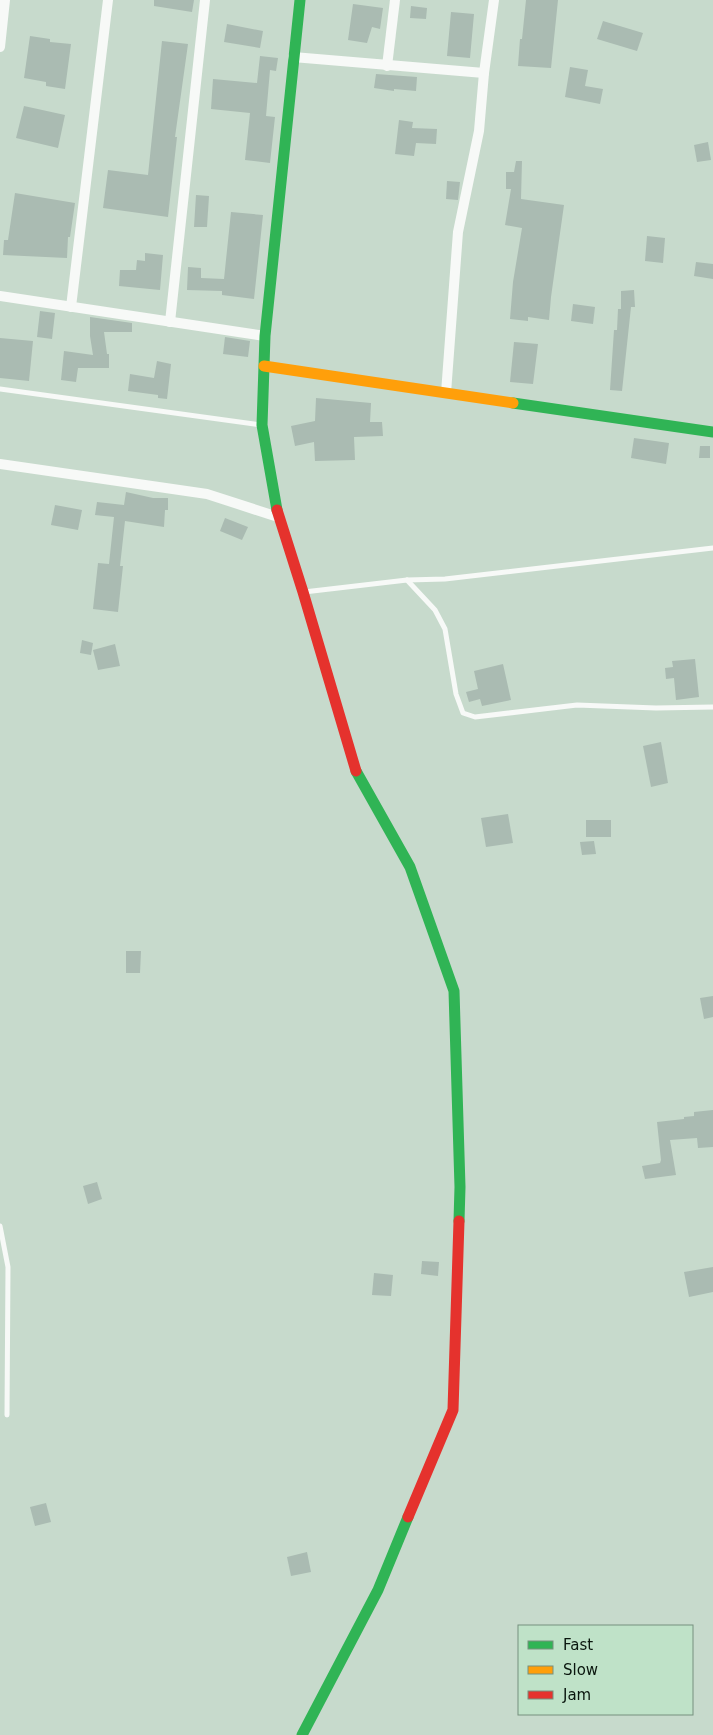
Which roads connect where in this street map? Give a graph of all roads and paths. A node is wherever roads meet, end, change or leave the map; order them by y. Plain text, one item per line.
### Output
1 (5, 0) edge
2 (108, 0) edge
3 (205, 0) edge
4 (300, 0) edge
5 (395, 0) edge
6 (494, 0) edge
7 (0, 47) edge
8 (293, 56) junction
9 (387, 66) junction
10 (484, 73) junction
11 (0, 296) edge
12 (71, 307) junction
13 (170, 322) junction
14 (265, 336) junction
15 (264, 366) junction
16 (0, 389) edge
17 (446, 393) junction
18 (262, 425) junction
19 (713, 432) edge
20 (0, 464) edge
21 (278, 517) junction
22 (713, 548) edge
23 (407, 580) junction
24 (303, 592) junction
25 (713, 706) edge
26 (0, 1226) edge
27 (7, 1415) dead end
28 (302, 1735) edge

1 - 7 street
2 - 12 street
3 - 13 street
4 - 8 street
5 - 9 street
6 - 10 street
8 - 9 street
8 - 14 street
9 - 10 street
10 - 17 street
11 - 12 street
12 - 13 street
13 - 14 street
14 - 15 street
15 - 17 street
15 - 18 street
16 - 18 lane
17 - 19 street
18 - 21 street
20 - 21 street
21 - 24 street
22 - 23 lane
23 - 24 lane
23 - 25 lane
24 - 28 street
26 - 27 lane

